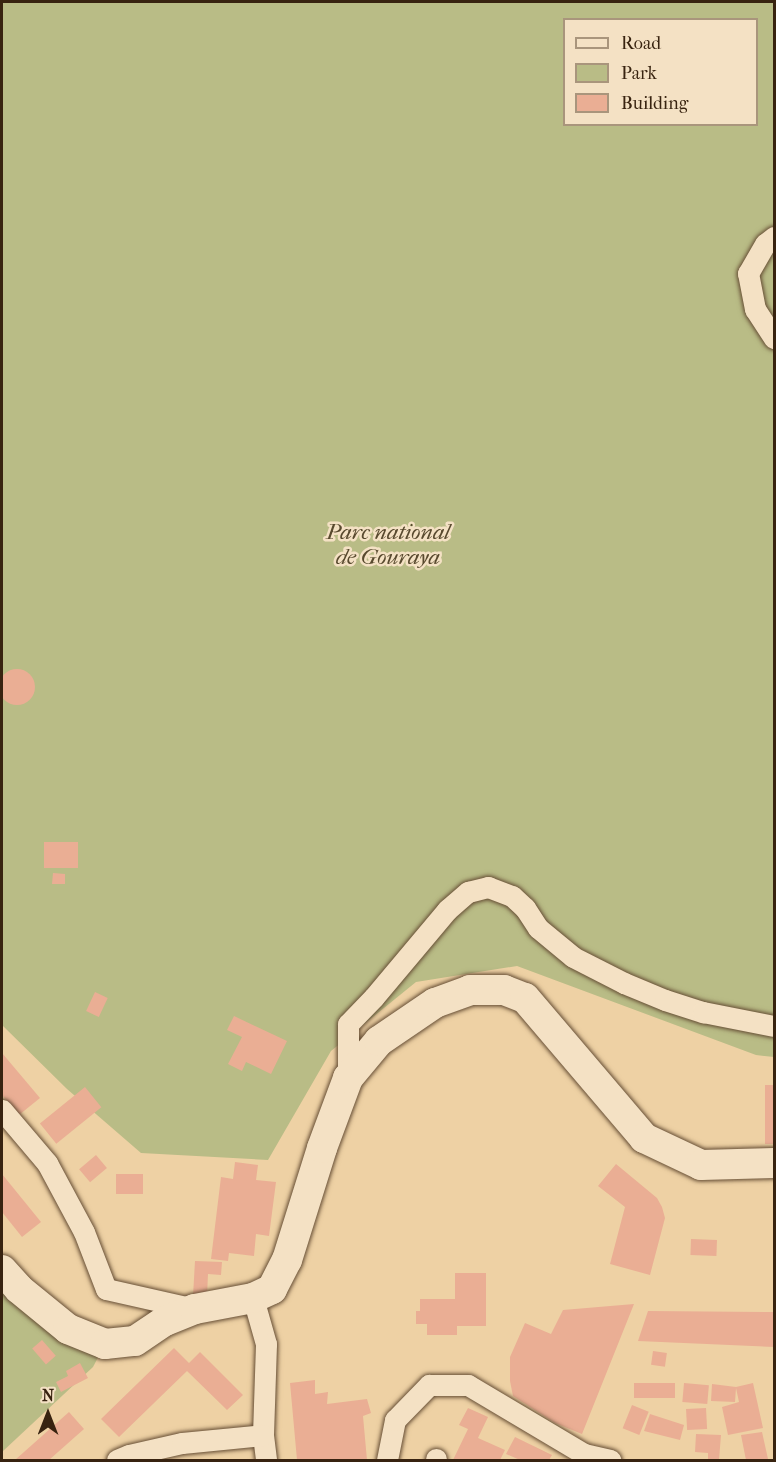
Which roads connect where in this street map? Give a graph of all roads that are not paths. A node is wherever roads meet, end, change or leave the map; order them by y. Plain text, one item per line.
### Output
1 (774, 237) edge
2 (774, 338) edge
3 (774, 1026) edge
4 (348, 1078) junction
5 (2, 1110) edge
6 (774, 1163) edge
7 (10, 1279) edge
8 (253, 1298) junction
9 (195, 1309) junction
10 (263, 1435) junction
11 (117, 1461) edge
12 (266, 1461) edge
13 (387, 1461) edge
14 (610, 1461) edge

1 - 2 street
3 - 4 street
4 - 6 main road
4 - 8 main road
5 - 9 street
7 - 9 main road
8 - 9 main road
8 - 10 street
10 - 11 street
10 - 12 street
13 - 14 street

